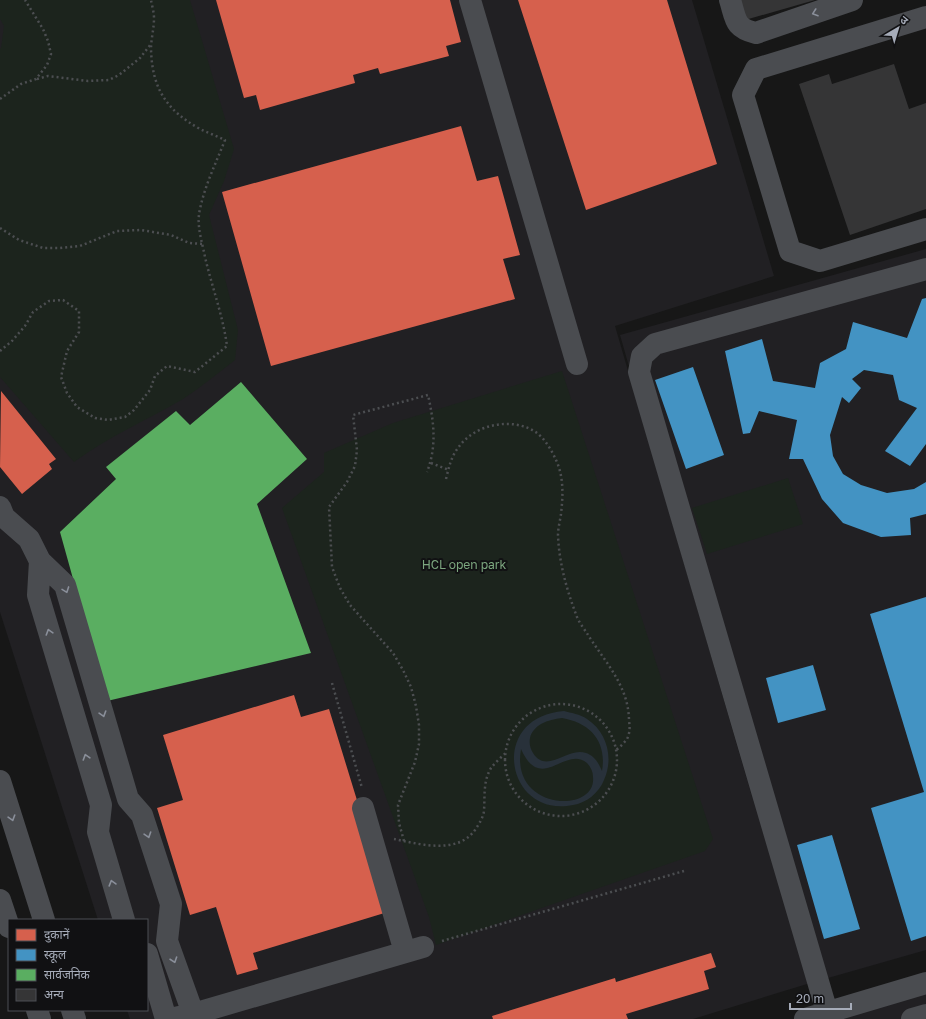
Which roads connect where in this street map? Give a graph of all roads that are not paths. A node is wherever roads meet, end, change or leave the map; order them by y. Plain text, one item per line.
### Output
1 (470, 0) edge
2 (730, 0) edge
3 (852, 0) edge
4 (926, 17) edge
5 (926, 229) edge
6 (926, 269) edge
7 (577, 364) dead end
8 (1, 514) edge
9 (40, 561) junction
10 (0, 781) edge
11 (128, 799) junction
12 (101, 805) junction
13 (363, 808) dead end
14 (0, 900) edge
15 (44, 919) edge
16 (124, 919) edge
17 (8, 924) edge
18 (148, 957) edge
19 (926, 982) edge
20 (827, 1012) junction
21 (926, 1015) edge
22 (194, 1016) edge
23 (166, 1019) edge
24 (170, 1019) edge
25 (805, 1019) edge
26 (912, 1019) edge

1 - 7 street
3 -> 2 street
4 - 5 street
6 - 20 street
8 - 9 street
9 -> 11 street
12 -> 9 street
10 -> 15 street
11 - 12 street
11 -> 22 street
16 -> 12 street
13 - 22 street
14 - 17 street
18 - 23 street
19 - 20 street
20 - 25 street
21 - 26 street
22 - 24 street

